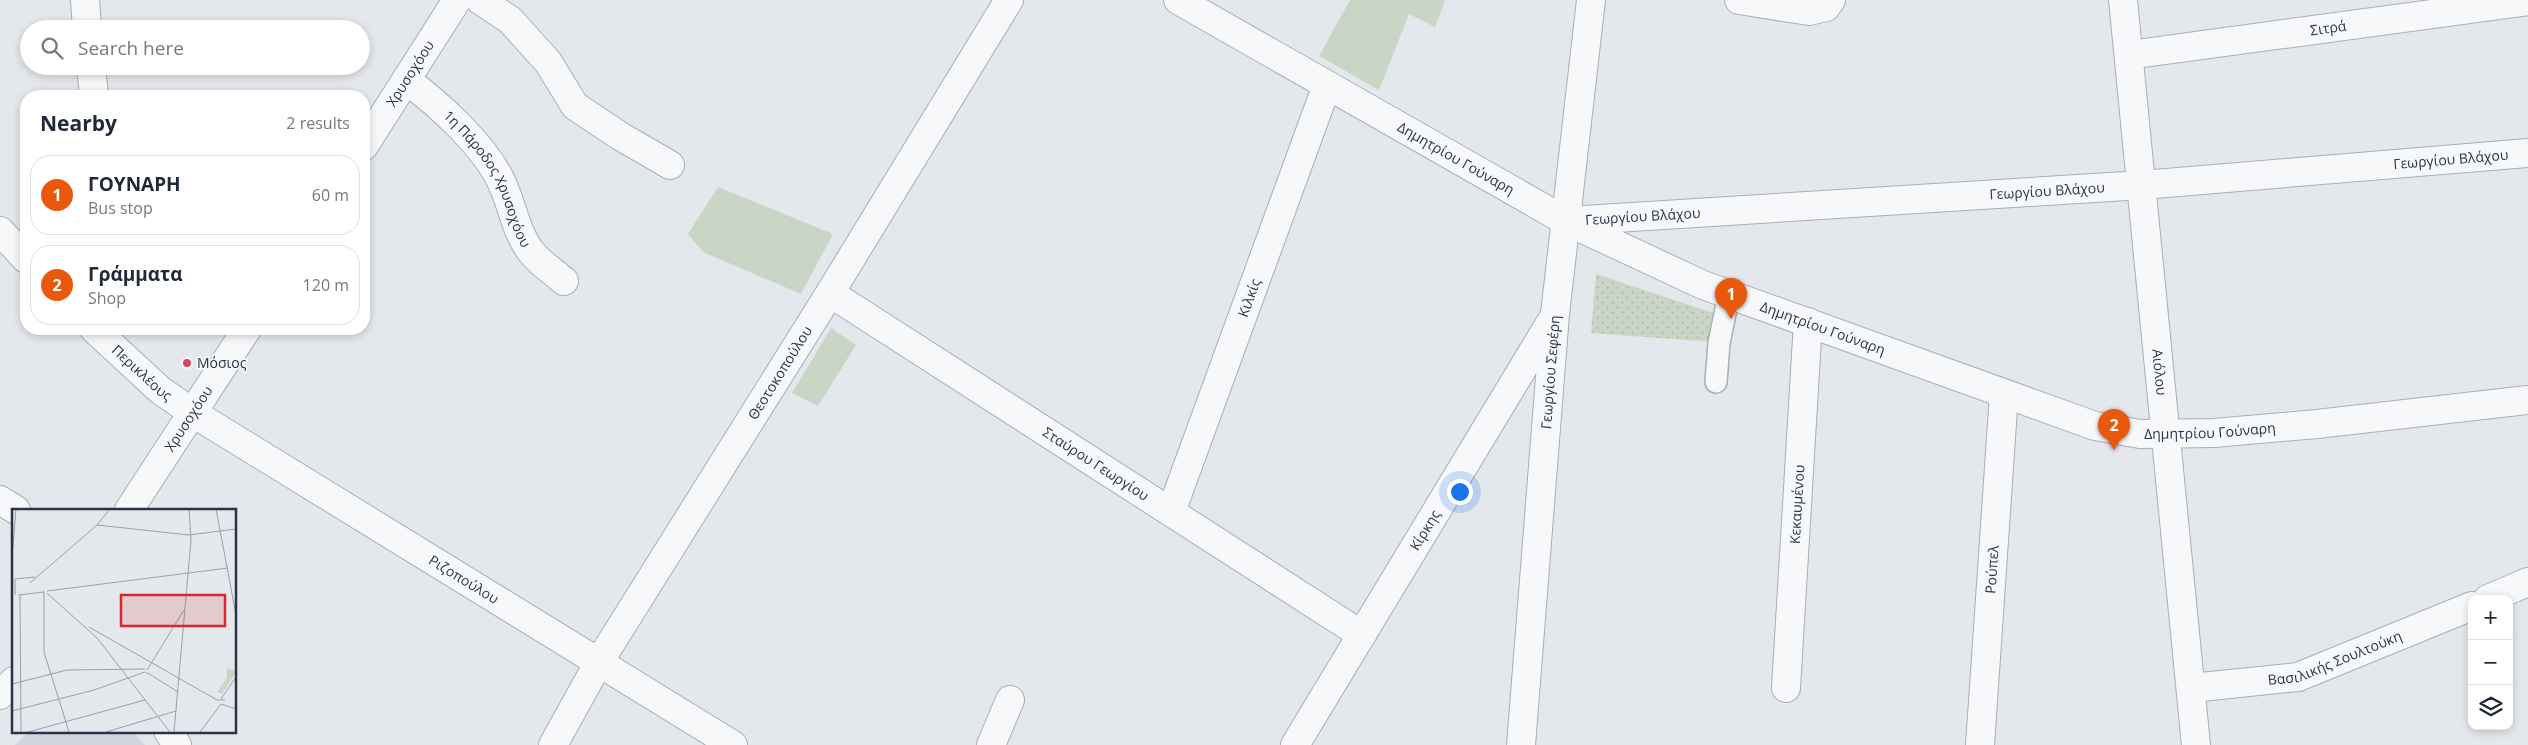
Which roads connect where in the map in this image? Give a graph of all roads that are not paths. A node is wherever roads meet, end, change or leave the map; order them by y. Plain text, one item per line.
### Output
1 (85, 0) edge
2 (457, 0) edge
3 (480, 0) edge
4 (1009, 0) edge
5 (1178, 0) edge
6 (1591, 0) edge
7 (1739, 0) edge
8 (1831, 0) edge
9 (2123, 0) edge
10 (2528, 1) edge
11 (2371, 11) edge
12 (87, 20) edge
13 (2129, 55) junction
14 (92, 75) edge
15 (406, 80) junction
16 (1327, 85) junction
17 (93, 90) edge
18 (370, 137) edge
19 (2528, 153) edge
20 (670, 165) dead end
21 (2142, 185) junction
22 (1566, 221) junction
23 (0, 231) edge
24 (20, 253) edge
25 (564, 281) dead end
26 (830, 293) junction
27 (1729, 294) junction
28 (1555, 314) junction
29 (1808, 322) junction
30 (100, 335) edge
31 (117, 335) edge
32 (243, 335) edge
33 (129, 362) junction
34 (1716, 382) dead end
35 (2004, 394) junction
36 (2528, 400) edge
37 (193, 413) junction
38 (2167, 433) junction
39 (0, 500) edge
40 (14, 509) edge
41 (130, 509) edge
42 (1172, 512) junction
43 (2528, 582) edge
44 (2497, 595) edge
45 (2468, 608) edge
46 (1362, 635) junction
47 (599, 662) junction
48 (0, 668) edge
49 (12, 675) edge
50 (12, 683) edge
51 (1786, 688) dead end
52 (2190, 688) junction
53 (0, 695) edge
54 (1010, 700) dead end
55 (169, 732) edge
56 (177, 745) edge
57 (553, 745) edge
58 (733, 745) edge
59 (991, 745) edge
60 (1295, 745) edge
61 (1521, 745) edge
62 (1980, 745) edge
63 (2196, 745) edge

1 - 12 street
2 - 15 street, Χρυσοχόου
3 - 20 street
4 - 26 street, Θεοτοκοπούλου
5 - 16 street, Δημητρίου Γούναρη
6 - 22 street, Γεωργίου Σεφέρη
7 - 8 street
9 - 13 street, Αιόλου
10 - 11 street, Σιτρά
11 - 13 street, Σιτρά
13 - 21 street, Αιόλου
14 - 17 street
15 - 18 street, Χρυσοχόου
15 - 25 street, 1η Πάροδος Χρυσοχόου
16 - 22 street, Δημητρίου Γούναρη
16 - 42 street, Κιλκίς
19 - 21 street, Γεωργίου Βλάχου
21 - 22 street, Γεωργίου Βλάχου
21 - 38 street, Αιόλου
22 - 27 street, Δημητρίου Γούναρη
22 - 28 street, Γεωργίου Σεφέρη
23 - 24 street
26 - 42 street, Σταύρου Γεωργίου
26 - 47 street, Θεοτοκοπούλου
27 - 29 street, Δημητρίου Γούναρη
27 - 34 lane
28 - 46 street, Κίρκης
28 - 61 street, Γεωργίου Σεφέρη
29 - 35 street, Δημητρίου Γούναρη
29 - 51 street, Κεκαυμένου
30 - 33 street, Περικλέους
31 - 33 street
32 - 37 street, Χρυσοχόου
33 - 37 street, Περικλέους
35 - 38 street, Δημητρίου Γούναρη
35 - 62 street, Ρούπελ
36 - 38 street, Δημητρίου Γούναρη
37 - 41 street, Χρυσοχόου
37 - 47 street, Ριζοπούλου
38 - 52 street, Αιόλου
39 - 40 street
42 - 46 street, Σταύρου Γεωργίου
43 - 44 street
45 - 52 street, Βασιλικής Σουλτούκη
46 - 60 street, Κίρκης
47 - 57 street, Θεοτοκοπούλου
47 - 58 street, Ριζοπούλου
48 - 49 street
50 - 53 street
52 - 63 street, Αιόλου
54 - 59 street
55 - 56 street

